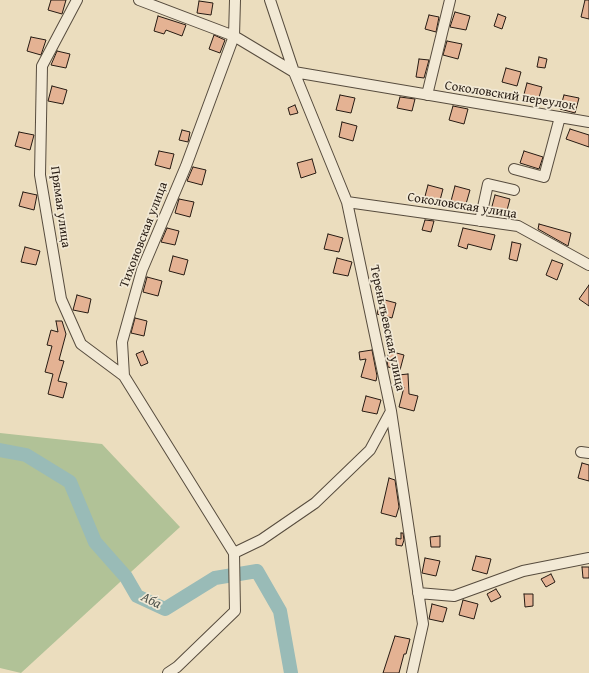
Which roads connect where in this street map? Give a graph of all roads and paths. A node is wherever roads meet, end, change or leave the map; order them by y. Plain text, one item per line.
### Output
1 (77, 0) edge
2 (139, 0) edge
3 (236, 0) edge
4 (270, 0) edge
5 (450, 0) edge
6 (234, 36) junction
7 (294, 72) junction
8 (427, 95) junction
9 (560, 117) junction
10 (589, 122) edge
11 (514, 169) dead end
12 (514, 190) dead end
13 (347, 202) junction
14 (480, 221) junction
15 (589, 265) edge
16 (124, 376) junction
17 (391, 411) junction
18 (234, 553) junction
19 (589, 558) edge
20 (418, 593) junction
21 (168, 673) edge
22 (412, 673) edge

1 - 16 street, Прямая улица
2 - 6 street
3 - 6 street, Тихоновская улица
4 - 7 street, Тереньтьевская улица
5 - 8 street, Соколовский переулок
6 - 7 street
6 - 16 street, Тихоновская улица
7 - 8 street, Соколовский переулок
7 - 13 street, Тереньтьевская улица
8 - 9 street, Соколовский переулок
9 - 10 street, Соколовский переулок
9 - 11 street
12 - 14 street
13 - 14 street, Соколовская улица
13 - 17 street, Тереньтьевская улица
14 - 15 street, Соколовская улица
16 - 18 street, Тихоновская улица
17 - 18 street
17 - 20 street, Тереньтьевская улица
18 - 21 street
19 - 20 street
20 - 22 street, Тереньтьевская улица

